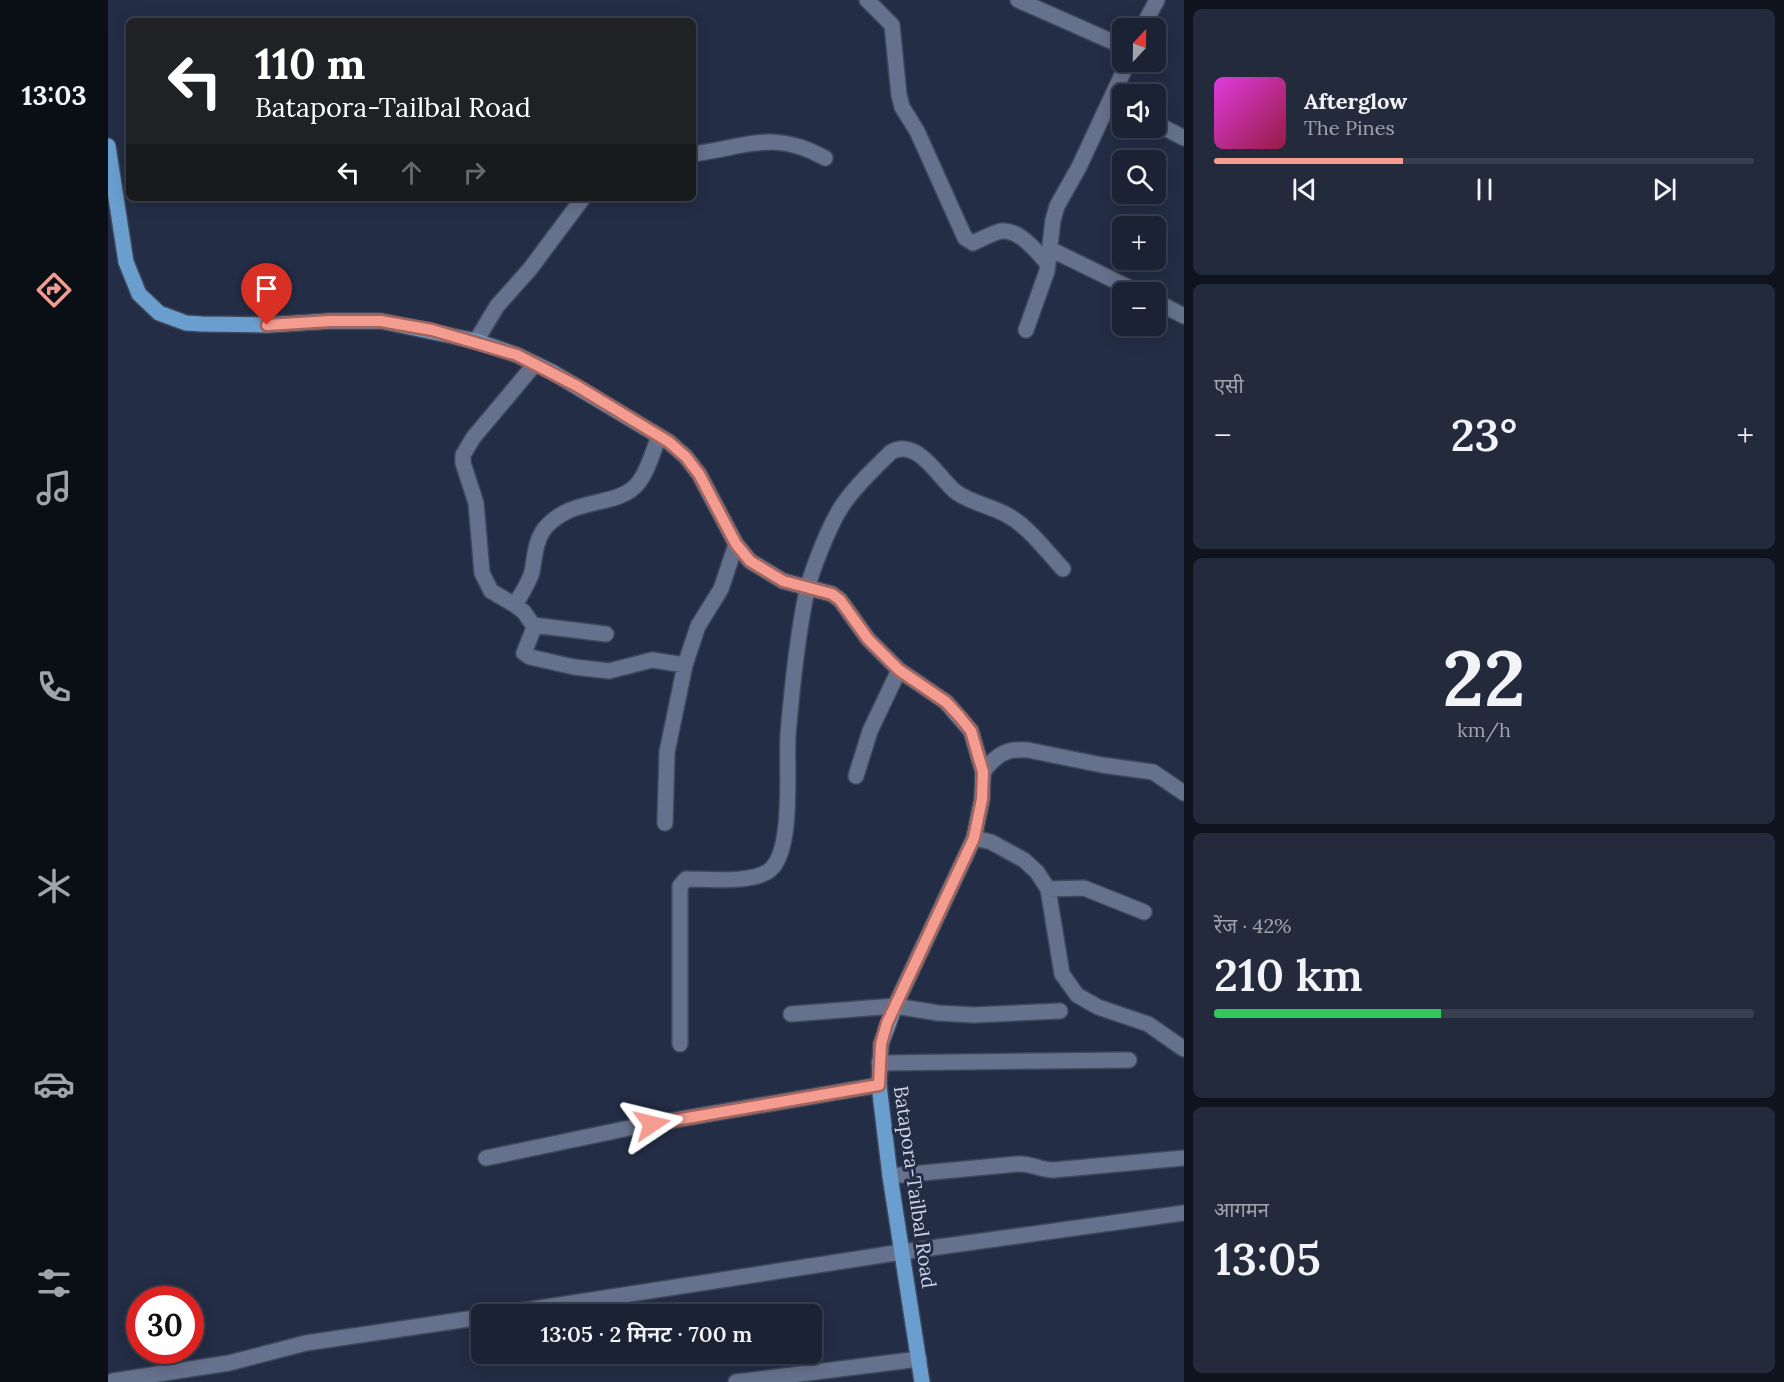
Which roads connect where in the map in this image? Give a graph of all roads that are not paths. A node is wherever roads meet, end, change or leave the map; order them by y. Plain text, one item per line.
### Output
1 (867, 0) edge
2 (1018, 0) edge
3 (1156, 0) edge
4 (1147, 18) edge
5 (1112, 42) edge
6 (1112, 104) edge
7 (1166, 129) edge
8 (1184, 138) edge
9 (108, 146) edge
10 (696, 153) edge
11 (825, 158) dead end
12 (581, 201) edge
13 (1049, 256) junction
14 (1113, 282) edge
15 (1166, 307) edge
16 (1184, 316) edge
17 (1026, 330) dead end
18 (476, 341) junction
19 (535, 364) junction
20 (659, 436) junction
21 (736, 544) junction
22 (1063, 569) dead end
23 (808, 588) junction
24 (515, 605) junction
25 (533, 625) junction
26 (606, 634) dead end
27 (685, 665) junction
28 (899, 670) junction
29 (983, 772) junction
30 (856, 776) dead end
31 (1184, 794) edge
32 (665, 823) dead end
33 (974, 838) junction
34 (1048, 889) junction
35 (1144, 912) dead end
36 (895, 1006) junction
37 (1060, 1011) dead end
38 (791, 1014) dead end
39 (680, 1044) dead end
40 (1184, 1049) edge
41 (1129, 1060) dead end
42 (879, 1063) junction
43 (879, 1085) junction
44 (486, 1158) dead end
45 (1184, 1158) edge
46 (890, 1176) junction
47 (1184, 1213) edge
48 (902, 1252) junction
49 (566, 1304) edge
50 (471, 1319) edge
51 (919, 1359) junction
52 (112, 1381) edge
53 (736, 1382) edge
54 (922, 1382) edge

1 - 13 street
2 - 5 street
3 - 4 street
6 - 13 street
7 - 8 street
9 - 18 main road, Batapora-Tailbal Road
10 - 11 street
12 - 18 street
13 - 14 street
13 - 17 street
15 - 16 street
18 - 19 main road, Batapora-Tailbal Road
19 - 20 main road, Batapora-Tailbal Road
19 - 24 street
20 - 21 main road, Batapora-Tailbal Road
20 - 24 street
21 - 23 main road, Batapora-Tailbal Road
21 - 27 street
22 - 23 street
23 - 28 main road, Batapora-Tailbal Road
23 - 39 street
24 - 25 street
25 - 26 street
25 - 27 street
27 - 32 street
28 - 29 main road, Batapora-Tailbal Road
28 - 30 street
29 - 31 street
29 - 33 main road, Batapora-Tailbal Road
33 - 34 street
33 - 36 main road, Batapora-Tailbal Road
34 - 35 street
34 - 40 street
36 - 37 street
36 - 38 street
36 - 42 main road, Batapora-Tailbal Road
41 - 42 street
42 - 43 main road, Batapora-Tailbal Road
43 - 44 street
43 - 46 main road, Batapora-Tailbal Road
45 - 46 street
46 - 48 main road, Batapora-Tailbal Road
47 - 48 street
48 - 49 street
48 - 51 main road, Batapora-Tailbal Road
50 - 52 street
51 - 53 street
51 - 54 main road, Batapora-Tailbal Road

